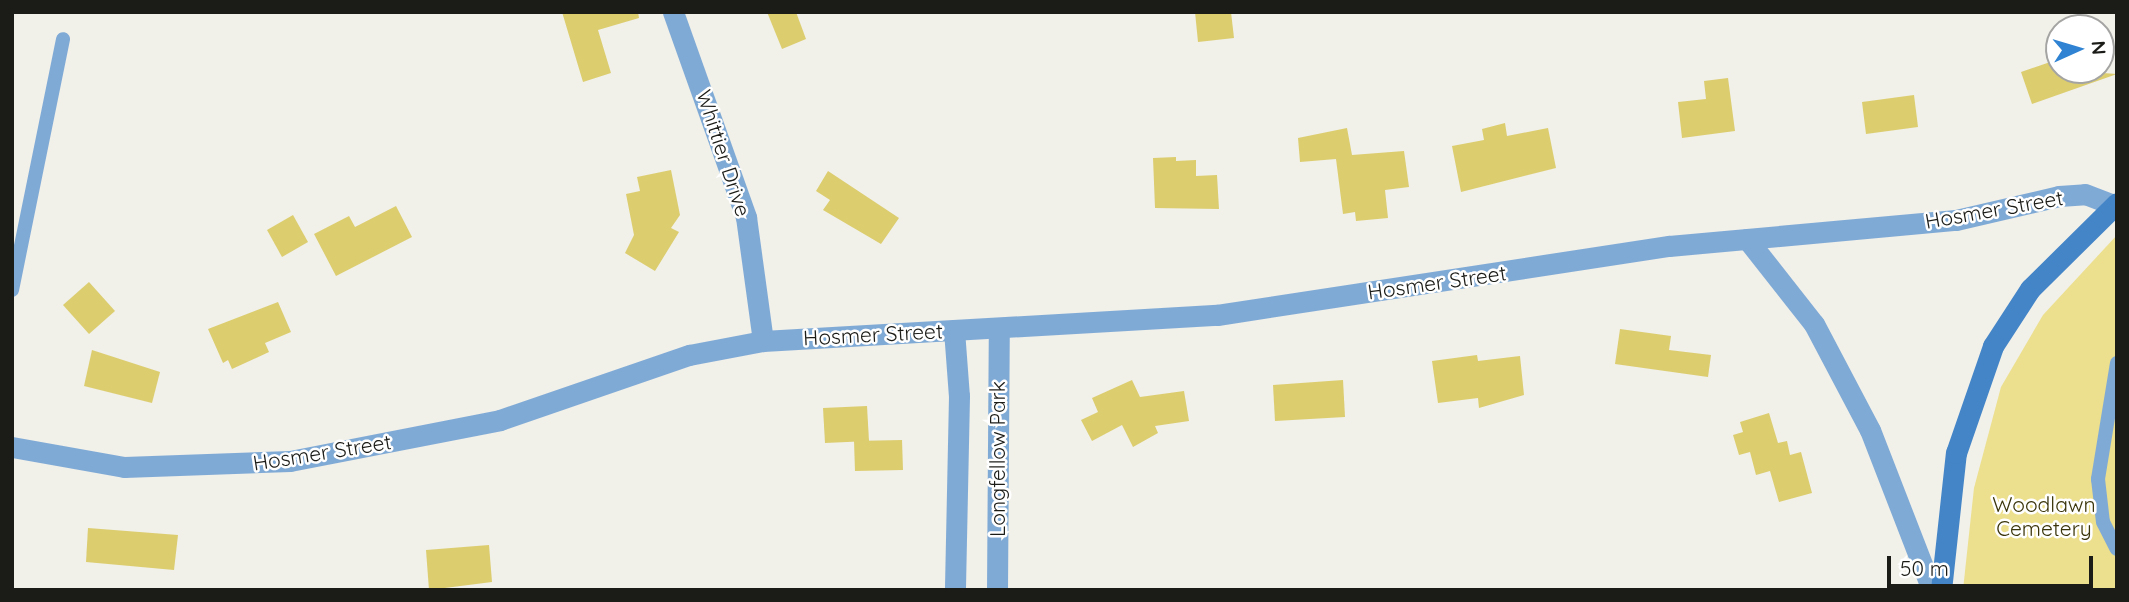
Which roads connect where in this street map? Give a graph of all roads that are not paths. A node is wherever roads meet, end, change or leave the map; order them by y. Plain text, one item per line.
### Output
1 (673, 12) edge
2 (63, 38) dead end
3 (2116, 206) edge
4 (1747, 239) junction
5 (12, 290) edge
6 (999, 328) junction
7 (954, 330) junction
8 (763, 341) junction
9 (2117, 363) edge
10 (12, 447) edge
11 (2117, 549) edge
12 (955, 590) edge
13 (997, 590) edge
14 (1932, 590) edge
15 (1941, 590) edge

1 - 8 street, Whittier Drive
2 - 5 lane
3 - 4 street, Hosmer Street
3 - 15 street
4 - 6 street, Hosmer Street
4 - 14 street
6 - 7 street, Hosmer Street
6 - 13 street, Longfellow Park
7 - 8 street, Hosmer Street
7 - 12 street, Longfellow Park
8 - 10 street, Hosmer Street
9 - 11 lane

